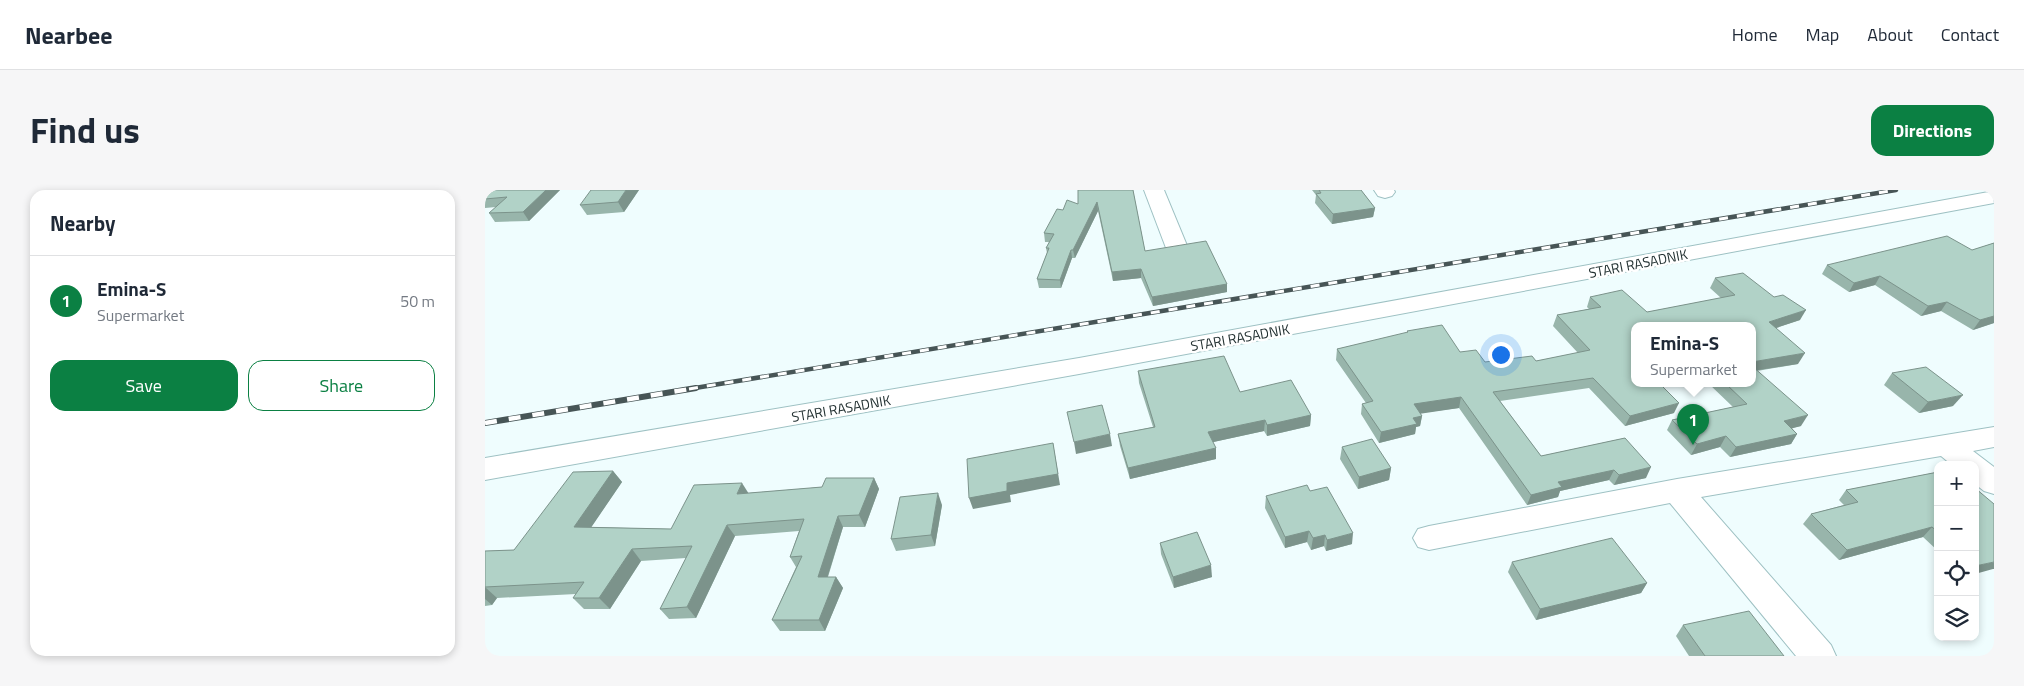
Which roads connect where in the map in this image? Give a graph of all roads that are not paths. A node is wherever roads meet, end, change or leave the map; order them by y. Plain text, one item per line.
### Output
1 (1154, 190) edge
2 (1994, 197) edge
3 (1177, 248) edge
4 (1994, 437) edge
5 (1947, 445) junction
6 (1966, 461) edge
7 (485, 469) edge
8 (1979, 471) edge
9 (1994, 483) edge
10 (1677, 490) junction
11 (1429, 538) dead end
12 (1818, 656) edge

1 - 3 street
2 - 7 street, STARI RASADNIK
4 - 5 street
5 - 6 street
5 - 10 street
8 - 9 street
10 - 11 street
10 - 12 street

